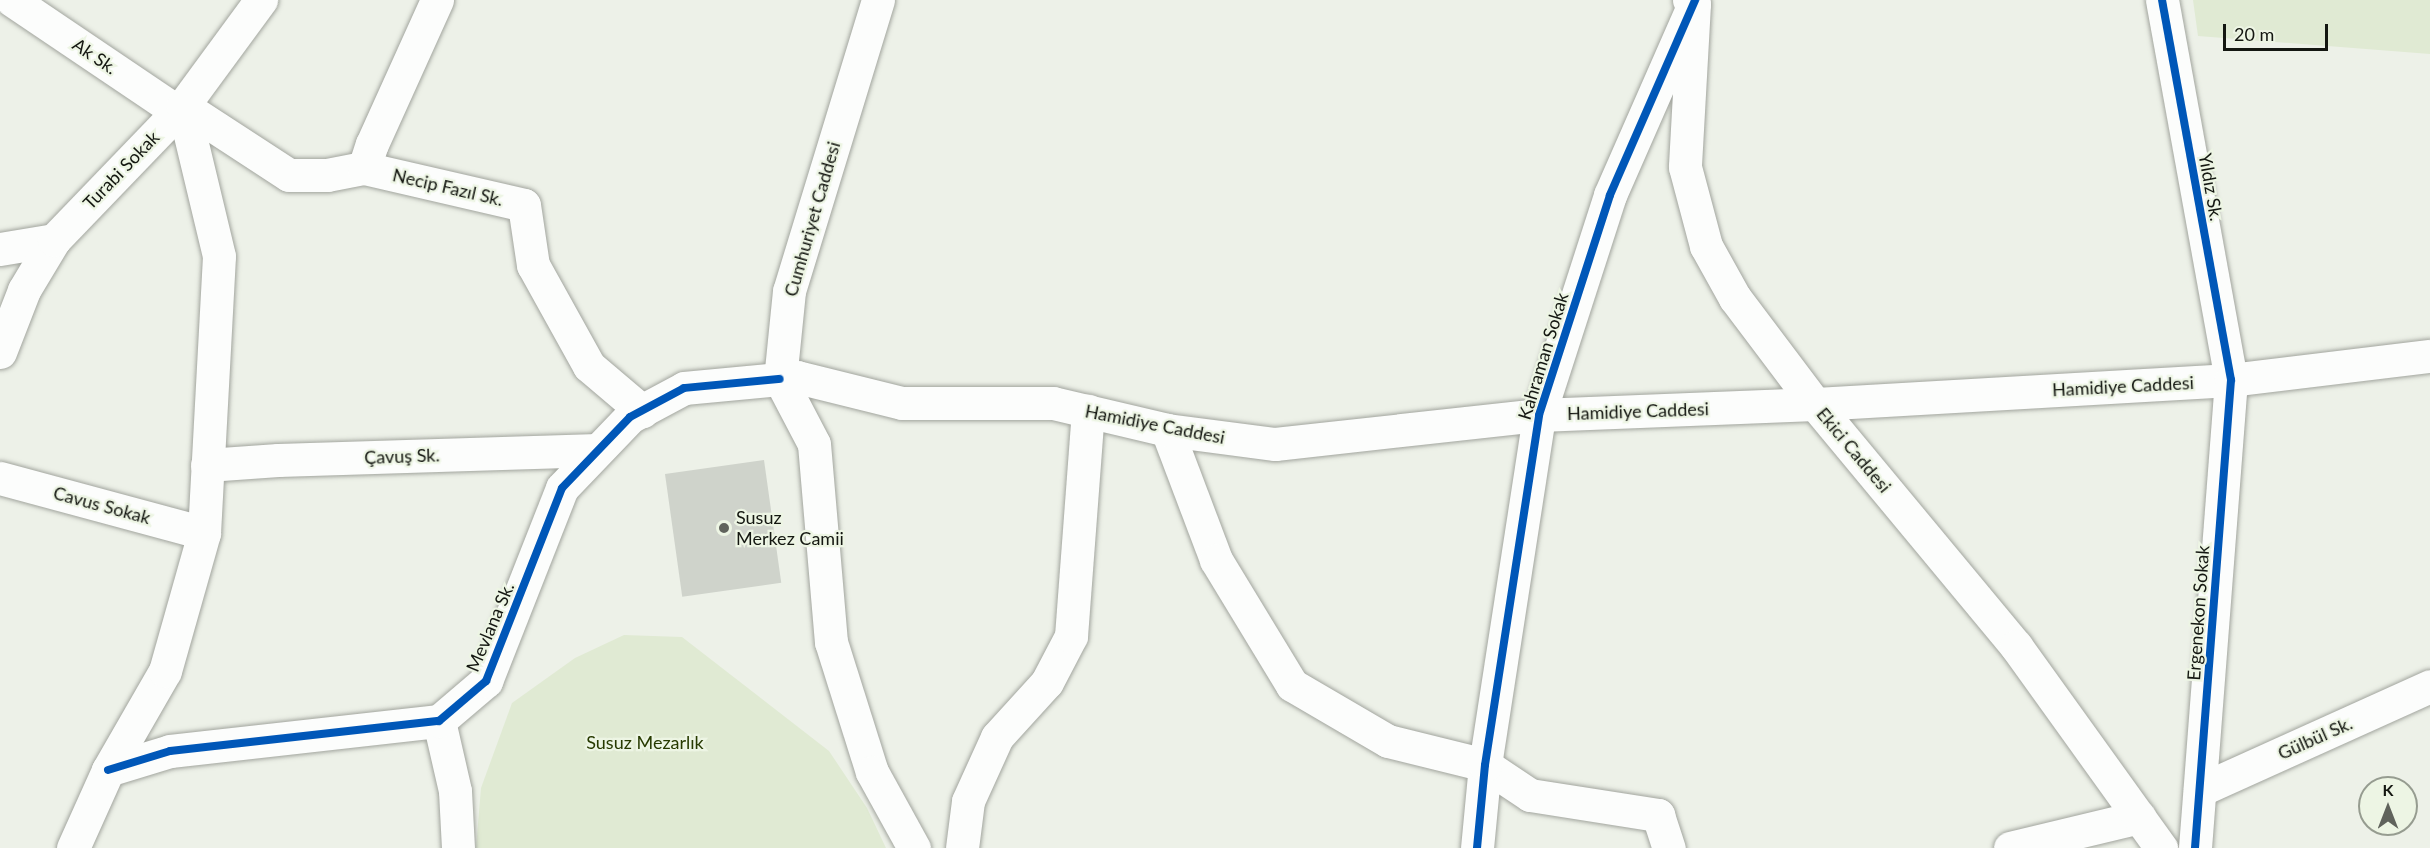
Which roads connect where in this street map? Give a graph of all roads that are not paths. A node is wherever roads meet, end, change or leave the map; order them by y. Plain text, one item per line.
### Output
1 (12, 0) edge
2 (261, 0) edge
3 (437, 0) edge
4 (878, 0) edge
5 (2162, 0) edge
6 (1693, 1) edge
7 (181, 109) junction
8 (364, 168) junction
9 (54, 240) junction
10 (0, 249) edge
11 (0, 352) edge
12 (2430, 356) edge
13 (780, 379) junction
14 (2231, 380) junction
15 (1815, 404) junction
16 (642, 411) junction
17 (1088, 411) junction
18 (1539, 415) junction
19 (1167, 430) junction
20 (598, 450) junction
21 (207, 465) junction
22 (0, 478) edge
23 (204, 533) junction
24 (2430, 686) edge
25 (440, 721) junction
26 (1485, 765) junction
27 (108, 770) junction
28 (2200, 790) junction
29 (2139, 817) junction
30 (73, 848) edge
31 (458, 848) edge
32 (914, 848) edge
33 (962, 848) edge
34 (1478, 848) edge
35 (1669, 848) edge
36 (2010, 848) edge
37 (2161, 848) edge
38 (2195, 848) edge

1 - 7 street, Ak Sk.
2 - 7 street, Turabi Sokak
3 - 8 street
4 - 13 street, Cumhuriyet Caddesi
5 - 14 street, Yıldız Sk.
6 - 15 street, Ekici Caddesi
6 - 18 street, Kahraman Sokak
7 - 8 street, Necip Fazıl Sk.
7 - 9 street, Turabi Sokak
7 - 21 street
8 - 16 street, Necip Fazıl Sk.
9 - 10 street
9 - 11 street, Turabi Sokak
12 - 14 street, Hamidiye Caddesi
13 - 16 street, Mevlana Sk.
13 - 17 street, Hamidiye Caddesi
13 - 32 street
14 - 15 street, Hamidiye Caddesi
14 - 28 street, Ergenekon Sokak
15 - 18 street, Hamidiye Caddesi
15 - 29 street, Ekici Caddesi
16 - 20 street, Mevlana Sk.
17 - 19 street, Hamidiye Caddesi
17 - 33 street
18 - 19 street, Hamidiye Caddesi
18 - 26 street, Kahraman Sokak
19 - 26 street
20 - 21 street, Çavuş Sk.
20 - 25 street, Mevlana Sk.
21 - 23 street
22 - 23 street, Cavus Sokak
23 - 27 street
24 - 28 street, Gülbül Sk.
25 - 27 street
25 - 31 street
26 - 34 street, Kahraman Sokak
26 - 35 street
27 - 30 street
28 - 38 street, Ergenekon Sokak
29 - 36 street
29 - 37 street, Ekici Caddesi

